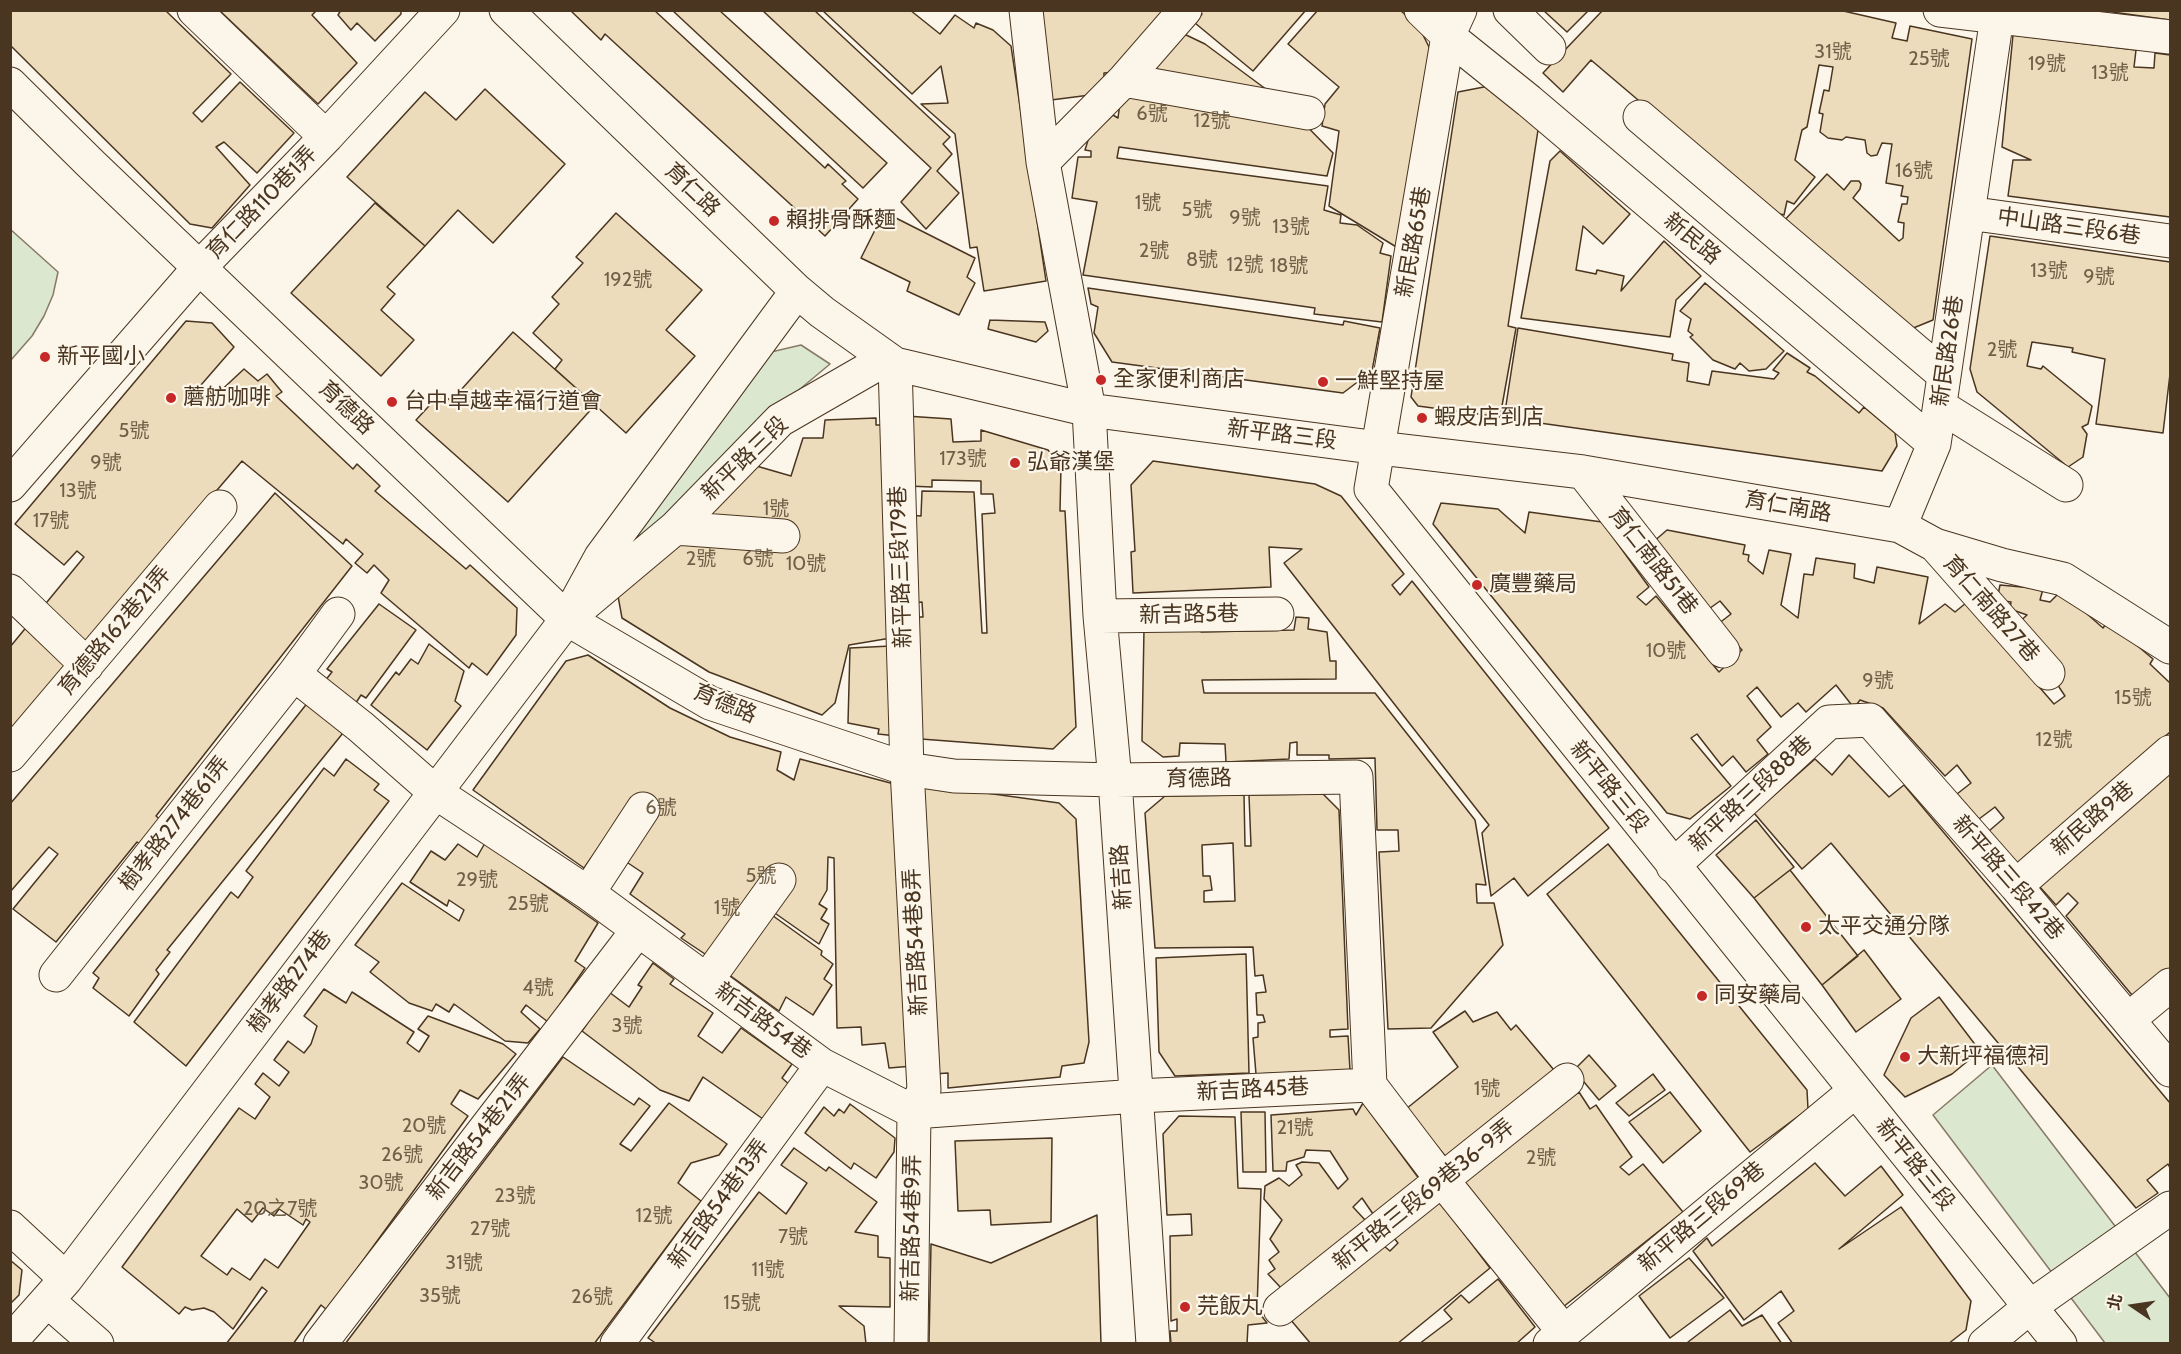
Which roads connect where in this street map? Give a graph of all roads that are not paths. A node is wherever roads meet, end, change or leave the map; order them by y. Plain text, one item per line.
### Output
1 (195, 10) edge
2 (444, 10) edge
3 (506, 10) edge
4 (998, 10) edge
5 (1185, 10) edge
6 (1420, 10) edge
7 (1510, 10) edge
8 (1940, 10) edge
9 (1998, 14) edge
10 (1027, 17) edge
11 (1454, 23) edge
12 (2170, 37) edge
13 (1550, 48) dead end
14 (1124, 80) junction
15 (10, 84) edge
16 (1308, 113) dead end
17 (1640, 117) dead end
18 (326, 137) junction
19 (1043, 162) junction
20 (1968, 213) junction
21 (2170, 241) edge
22 (199, 268) junction
23 (797, 291) junction
24 (891, 362) junction
25 (1942, 391) junction
26 (1089, 410) junction
27 (1934, 444) junction
28 (1379, 448) junction
29 (1583, 472) junction
30 (10, 485) edge
31 (2067, 485) dead end
32 (220, 507) dead end
33 (1899, 526) junction
34 (675, 528) junction
35 (783, 536) dead end
36 (1935, 545) junction
37 (10, 591) edge
38 (338, 614) dead end
39 (1277, 614) dead end
40 (1100, 616) junction
41 (567, 620) junction
42 (2170, 647) edge
43 (1723, 651) dead end
44 (87, 665) junction
45 (2048, 673) dead end
46 (294, 674) junction
47 (1829, 722) joint
48 (2170, 752) edge
49 (10, 755) edge
50 (907, 769) junction
51 (1115, 780) junction
52 (435, 792) junction
53 (643, 809) dead end
54 (1672, 866) junction
55 (779, 880) dead end
56 (2016, 886) junction
57 (588, 893) junction
58 (638, 930) junction
59 (56, 975) dead end
60 (707, 980) junction
61 (2170, 985) edge
62 (2129, 1019) junction
63 (822, 1065) junction
64 (2170, 1070) edge
65 (1567, 1080) dead end
66 (1370, 1085) junction
67 (1855, 1091) junction
68 (1137, 1096) junction
69 (914, 1112) junction
70 (1443, 1180) junction
71 (2170, 1208) edge
72 (10, 1227) edge
73 (57, 1290) junction
74 (2031, 1306) junction
75 (1280, 1309) dead end
76 (1557, 1338) edge
77 (10, 1342) edge
78 (97, 1344) edge
79 (320, 1344) edge
80 (617, 1344) edge
81 (911, 1344) edge
82 (1153, 1344) edge
83 (1985, 1344) edge
84 (2060, 1344) edge

1 - 18 street, 育仁路110巷1弄
2 - 18 street, 育仁路110巷1弄
3 - 23 street, 育仁路
4 - 10 street
5 - 14 street
6 - 11 street, 新民路
7 - 13 street
8 - 9 street
9 - 12 street
9 - 20 street, 新民路26巷
10 - 19 street
11 - 27 street, 新民路
11 - 28 street, 新民路65巷
14 - 16 street
14 - 19 street
15 - 22 street, 育德路
17 - 25 street
18 - 22 street, 育仁路110巷1弄
19 - 26 street
20 - 21 street, 中山路三段6巷
20 - 25 street, 新民路26巷
22 - 30 street, 育仁路110巷1弄
22 - 41 street, 育德路
23 - 24 street, 育仁路
23 - 41 street
24 - 26 street, 新平路三段
24 - 34 street, 新平路三段
24 - 50 street, 新平路三段179巷
25 - 27 street, 新民路26巷
25 - 31 street
26 - 28 street, 新平路三段
26 - 40 street, 新吉路
27 - 33 street, 新民路26巷
28 - 29 street, 育仁南路
28 - 54 street, 新平路三段
29 - 33 street, 育仁南路
29 - 43 street, 育仁南路51巷
32 - 44 street, 育德路162巷21弄
33 - 36 street, 育仁南路
34 - 35 street
34 - 41 street, 新平路三段
36 - 42 street, 育仁南路
36 - 45 street, 育仁南路27巷
37 - 44 street
38 - 46 street, 樹孝路274巷61弄
39 - 40 street, 新吉路5巷
40 - 51 street, 新吉路
41 - 50 street, 育德路
41 - 52 street, 樹孝路274巷
44 - 49 street, 育德路162巷21弄
46 - 52 street
46 - 59 street, 樹孝路274巷61弄
47 - 54 street, 新平路三段88巷
47 - 56 street, 新平路三段42巷
48 - 56 street, 新民路9巷
50 - 51 street, 育德路
50 - 69 street, 新吉路54巷8弄
51 - 66 street, 育德路
51 - 68 street, 新吉路
52 - 57 street, 新吉路54巷
52 - 73 street, 樹孝路274巷
53 - 57 street
54 - 67 street, 新平路三段
55 - 60 street
56 - 62 street, 新平路三段42巷
57 - 58 street, 新吉路54巷
58 - 60 street, 新吉路54巷
58 - 79 street, 新吉路54巷21弄
60 - 63 street, 新吉路54巷
61 - 62 street
62 - 64 street, 新平路三段42巷
63 - 69 street, 新吉路54巷
63 - 80 street, 新吉路54巷13弄
65 - 70 street, 新平路三段69巷36-9弄
66 - 68 street, 新吉路45巷
66 - 70 street
67 - 74 street, 新平路三段
67 - 76 street, 新平路三段69巷
68 - 69 street
68 - 82 street, 新吉路
69 - 81 street, 新吉路54巷9弄
70 - 75 street, 新平路三段69巷36-9弄
70 - 76 street
71 - 74 street
72 - 73 street
73 - 77 street, 樹孝路274巷
73 - 78 street
74 - 83 street
74 - 84 street, 新平路三段

